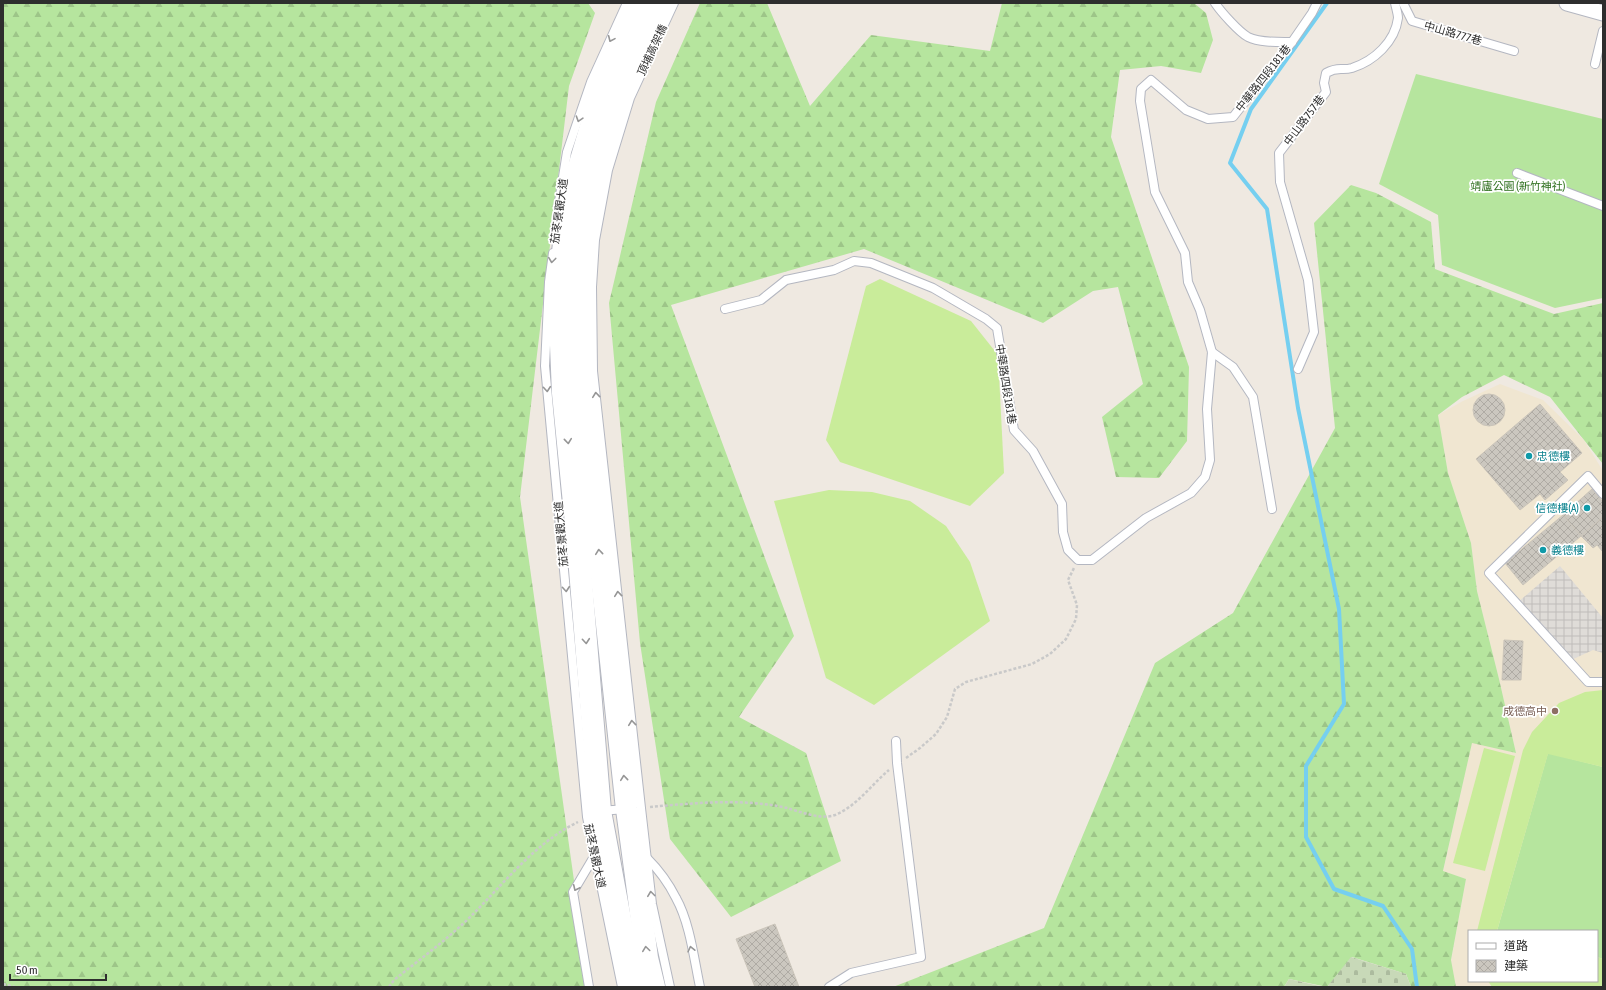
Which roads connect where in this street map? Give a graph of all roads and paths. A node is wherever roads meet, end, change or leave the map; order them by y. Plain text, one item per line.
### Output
1 (627, 3) edge
2 (641, 3) edge
3 (660, 3) edge
4 (674, 3) edge
5 (1215, 3) edge
6 (1317, 3) edge
7 (1395, 3) edge
8 (1403, 3) edge
9 (1567, 3) edge
10 (1603, 13) edge
11 (1603, 31) edge
12 (1292, 42) junction
13 (1602, 42) edge
14 (1514, 51) dead end
15 (1595, 64) dead end
16 (611, 90) junction
17 (1517, 173) dead end
18 (1603, 206) edge
19 (558, 213) dead end
20 (554, 244) dead end
21 (724, 309) dead end
22 (1212, 352) junction
23 (1298, 369) dead end
24 (1603, 494) edge
25 (1272, 509) dead end
26 (1603, 682) edge
27 (896, 741) dead end
28 (634, 808) junction
29 (593, 814) junction
30 (595, 854) junction
31 (647, 858) junction
32 (3, 984) edge
33 (15, 987) edge
34 (389, 987) edge
35 (589, 987) edge
36 (622, 987) edge
37 (634, 987) edge
38 (654, 987) edge
39 (670, 987) edge
40 (700, 987) edge
41 (829, 987) edge

1 -> 16 lane
2 - 16 street
3 - 16 street, 頂埔高架橋
4 - 16 lane, 頂埔高架橋
5 - 12 lane
6 - 12 lane, 中華路四段181巷
7 - 23 lane, 中山路757巷
8 - 14 lane, 中山路777巷
9 - 10 street
11 - 13 lane
12 - 22 lane, 中華路四段181巷
13 - 15 lane
16 -> 19 lane, 茄苳景觀大道
28 -> 16 street
16 -> 29 street, 茄苳景觀大道
17 - 18 lane
20 -> 29 lane, 茄苳景觀大道
21 - 22 lane, 中華路四段181巷
22 - 25 lane
24 - 26 lane
27 - 41 lane
28 - 29 lane
28 - 31 lane
38 -> 28 street
29 - 30 lane, 茄苳景觀大道
29 - 34 path
29 - 37 street, 茄苳景觀大道
30 -> 35 lane
30 - 36 lane, 茄苳景觀大道
39 -> 31 lane
40 -> 31 lane
32 - 33 path

